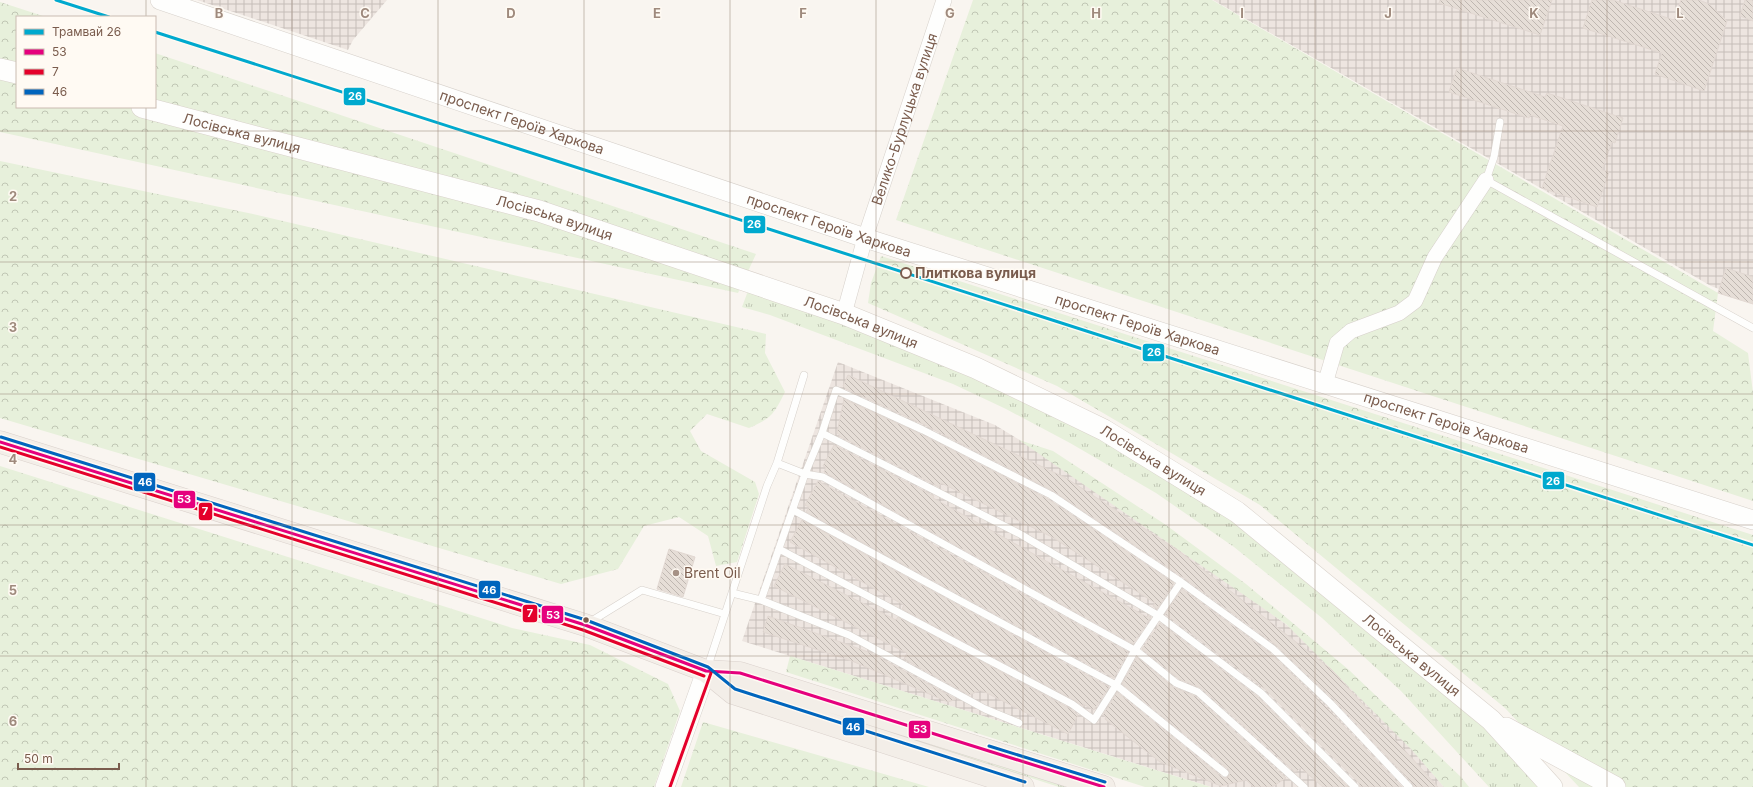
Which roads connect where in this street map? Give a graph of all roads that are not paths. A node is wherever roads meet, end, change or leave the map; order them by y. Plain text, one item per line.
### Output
1 (160, 0) edge
2 (944, 0) edge
3 (0, 68) edge
4 (16, 73) edge
5 (146, 108) edge
6 (1500, 122) dead end
7 (1486, 180) junction
8 (865, 238) junction
9 (844, 314) junction
10 (1753, 328) edge
11 (804, 375) dead end
12 (1324, 384) junction
13 (822, 433) junction
14 (0, 442) edge
15 (777, 463) junction
16 (805, 474) junction
17 (793, 510) junction
18 (1753, 520) edge
19 (779, 549) junction
20 (1181, 582) junction
21 (732, 593) junction
22 (761, 600) junction
23 (725, 614) junction
24 (1159, 616) junction
25 (585, 625) junction
26 (1135, 650) junction
27 (706, 671) junction
28 (1116, 685) junction
29 (1491, 720) junction
30 (1019, 723) dead end
31 (1225, 773) dead end
32 (666, 787) edge
33 (1023, 787) edge
34 (1104, 787) edge
35 (1304, 787) edge
36 (1355, 787) edge
37 (1409, 787) edge
38 (1552, 787) edge
39 (1615, 787) edge

1 - 8 street, проспект Героїв Харкова
2 - 8 street, Велико-Бурлуцька вулиця
3 - 4 main road
5 - 9 main road, Лосівська вулиця
6 - 7 lane
7 - 10 lane
7 - 12 street
8 - 9 street
8 - 12 street, проспект Героїв Харкова
9 - 29 main road, Лосівська вулиця
11 - 15 lane
12 - 18 street, проспект Героїв Харкова
13 - 16 lane
13 - 20 lane
13 - 24 lane
14 - 25 main road
15 - 16 lane
15 - 21 lane
16 - 17 lane
16 - 26 lane
17 - 19 lane
17 - 28 lane
19 - 22 lane
19 - 28 lane
20 - 24 lane
20 - 37 lane
21 - 22 lane
21 - 23 lane
22 - 30 lane
23 - 25 lane
23 - 27 lane
24 - 26 lane
24 - 36 lane
25 - 27 main road
26 - 28 lane
26 - 35 lane
27 - 32 street
27 - 33 main road
27 - 34 main road
28 - 31 lane
29 - 38 main road
29 - 39 main road

